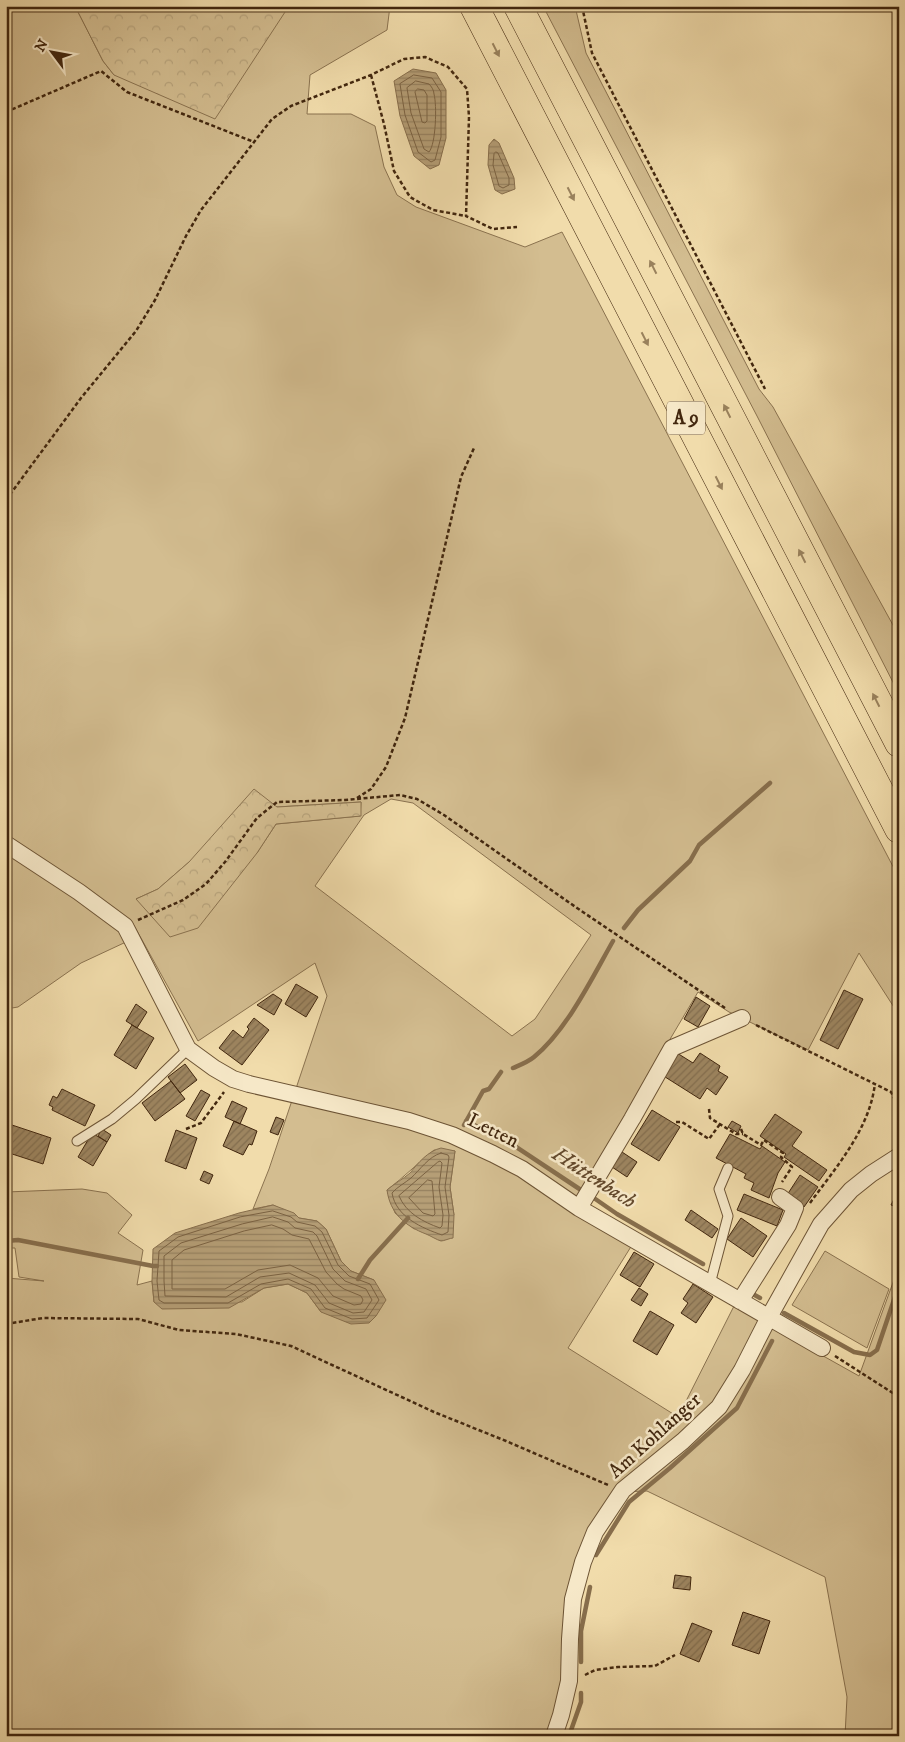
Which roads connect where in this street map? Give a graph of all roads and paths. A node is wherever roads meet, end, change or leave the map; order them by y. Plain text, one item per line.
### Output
1 (474, 6) edge
2 (518, 6) edge
3 (582, 6) edge
4 (371, 75) junction
5 (6, 112) edge
6 (254, 142) junction
7 (466, 216) junction
8 (517, 227) dead end
9 (765, 389) dead end
10 (474, 448) dead end
11 (6, 500) edge
12 (899, 743) edge
13 (356, 799) junction
14 (899, 829) edge
15 (6, 844) edge
16 (125, 926) junction
17 (742, 1018) junction
18 (188, 1049) junction
19 (233, 1079) junction
20 (875, 1083) junction
21 (899, 1108) edge
22 (709, 1109) dead end
23 (676, 1122) dead end
24 (720, 1124) junction
25 (186, 1129) dead end
26 (741, 1129) dead end
27 (743, 1134) junction
28 (77, 1141) dead end
29 (899, 1156) edge
30 (728, 1168) dead end
31 (780, 1197) joint
32 (579, 1208) junction
33 (788, 1225) junction
34 (710, 1284) junction
35 (740, 1300) junction
36 (769, 1317) junction
37 (6, 1324) edge
38 (822, 1348) joint
39 (899, 1397) edge
40 (623, 1490) junction
41 (675, 1655) dead end
42 (570, 1681) junction
43 (554, 1736) edge

1 -> 14 highway, A 9
12 -> 2 highway, A 9
3 - 9 path
4 - 6 path
4 - 7 path
4 - 7 path
5 - 6 path
6 - 11 path
7 - 8 path
10 - 13 path
13 - 16 path
13 - 17 path
15 - 16 street, Letten
16 - 18 street, Letten
17 - 20 path
17 - 32 street
18 - 19 street, Letten
18 - 28 lane
19 - 25 path
19 - 32 street, Letten
20 - 21 path
20 - 33 path
22 - 24 path
23 - 24 path
24 - 27 path
26 - 27 path
27 - 31 path
29 - 36 street
30 - 34 lane
31 - 33 street
32 - 34 street, Letten
33 - 35 street
34 - 35 street, Letten
35 - 36 street, Letten
36 - 38 street, Letten
36 - 40 street, Am Kohlanger
37 - 40 path
38 - 39 path
40 - 42 street, Am Kohlanger
41 - 42 path
42 - 43 street, Am Kohlanger

